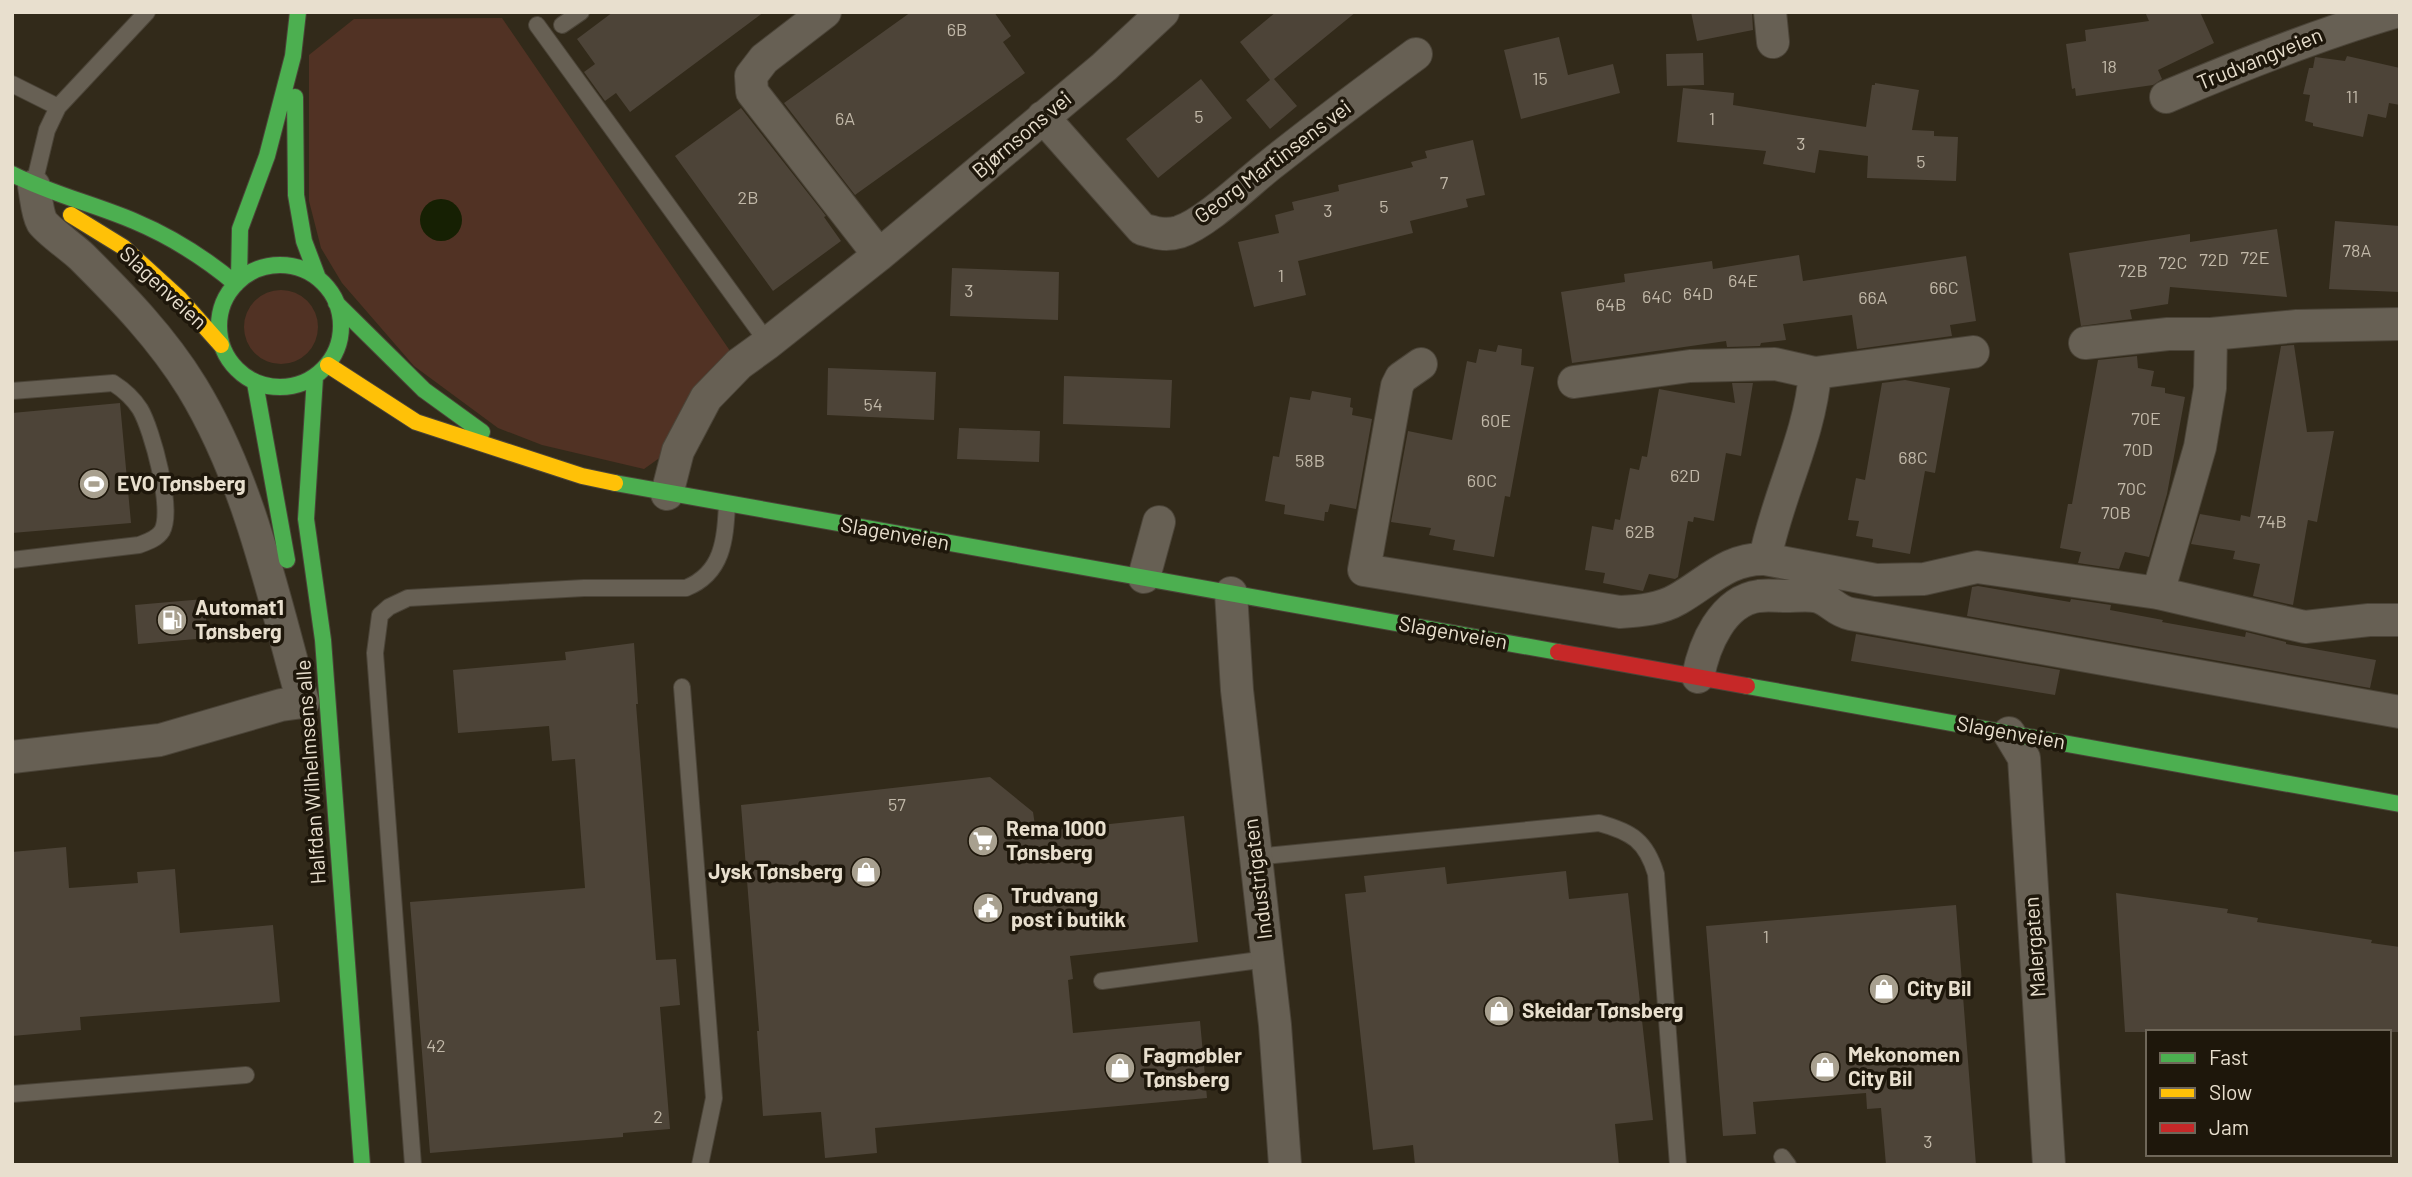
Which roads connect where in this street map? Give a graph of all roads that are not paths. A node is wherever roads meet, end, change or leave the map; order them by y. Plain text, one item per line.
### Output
1 (147, 12) edge
2 (299, 12) edge
3 (581, 12) edge
4 (825, 12) edge
5 (1163, 12) edge
6 (2395, 12) edge
7 (537, 25) dead end
8 (562, 25) dead end
9 (1416, 54) dead end
10 (293, 56) junction
11 (12, 84) edge
12 (2166, 97) dead end
13 (58, 107) junction
14 (1043, 117) junction
15 (23, 180) edge
16 (878, 255) junction
17 (318, 278) junction
18 (238, 281) junction
19 (337, 303) junction
20 (2400, 324) edge
21 (2211, 334) junction
22 (2085, 343) dead end
23 (768, 344) junction
24 (220, 345) junction
25 (1973, 352) dead end
26 (1421, 364) dead end
27 (322, 371) junction
28 (1815, 373) junction
29 (1574, 382) dead end
30 (255, 383) junction
31 (12, 391) edge
32 (509, 452) junction
33 (667, 494) junction
34 (727, 504) junction
35 (1159, 522) dead end
36 (1765, 559) junction
37 (12, 560) edge
38 (289, 570) dead end
39 (1843, 574) junction
40 (1144, 577) junction
41 (1231, 593) junction
42 (2158, 593) junction
43 (1819, 597) junction
44 (297, 620) dead end
45 (2400, 620) edge
46 (1698, 677) junction
47 (682, 687) dead end
48 (303, 709) junction
49 (2400, 712) edge
50 (2010, 733) junction
51 (12, 757) edge
52 (2400, 804) edge
53 (1255, 857) junction
54 (1267, 959) junction
55 (1102, 981) dead end
56 (246, 1075) dead end
57 (12, 1094) edge
58 (362, 1165) edge
59 (413, 1165) edge
60 (700, 1165) edge
61 (1285, 1165) edge
62 (1678, 1165) edge
63 (2049, 1165) edge

1 - 13 lane
2 - 10 main road
3 - 8 lane
4 - 16 street
5 - 14 street, Bjørnsons vei
6 - 12 street, Trudvangveien
7 - 23 lane
9 - 14 street, Georg Martinsens vei
10 - 17 main road
10 - 18 main road
11 - 13 lane
13 - 15 lane
14 - 16 street, Bjørnsons vei
15 - 18 main road, Slagenveien
15 - 24 main road, Slagenveien
15 - 48 street
16 - 23 street, Bjørnsons vei
17 - 18 main road
17 - 19 main road
18 - 24 main road
19 - 27 main road
19 - 32 main road, Slagenveien
20 - 21 street
21 - 22 street
21 - 42 street
23 - 33 street, Bjørnsons vei
24 - 30 main road
25 - 28 street
26 - 36 street
27 - 30 main road
27 - 32 main road, Slagenveien
27 - 58 main road, Halfdan Wilhelmsens alle
28 - 29 street
28 - 36 street
30 - 38 main road
31 - 37 lane
32 - 33 main road, Slagenveien
33 - 34 main road, Slagenveien
34 - 40 main road, Slagenveien
34 - 59 lane
35 - 40 street
36 - 39 street
39 - 42 street
39 - 43 street
40 - 41 main road, Slagenveien
41 - 46 main road, Slagenveien
41 - 53 street, Industrigaten
42 - 45 street
43 - 46 street
43 - 49 street
44 - 48 main road, Halfdan Wilhelmsens alle
46 - 50 main road, Slagenveien
47 - 60 lane
48 - 51 street
50 - 52 main road, Slagenveien
50 - 63 street, Malergaten
53 - 54 street, Industrigaten
53 - 62 lane
54 - 55 lane
54 - 61 street, Industrigaten
56 - 57 lane

